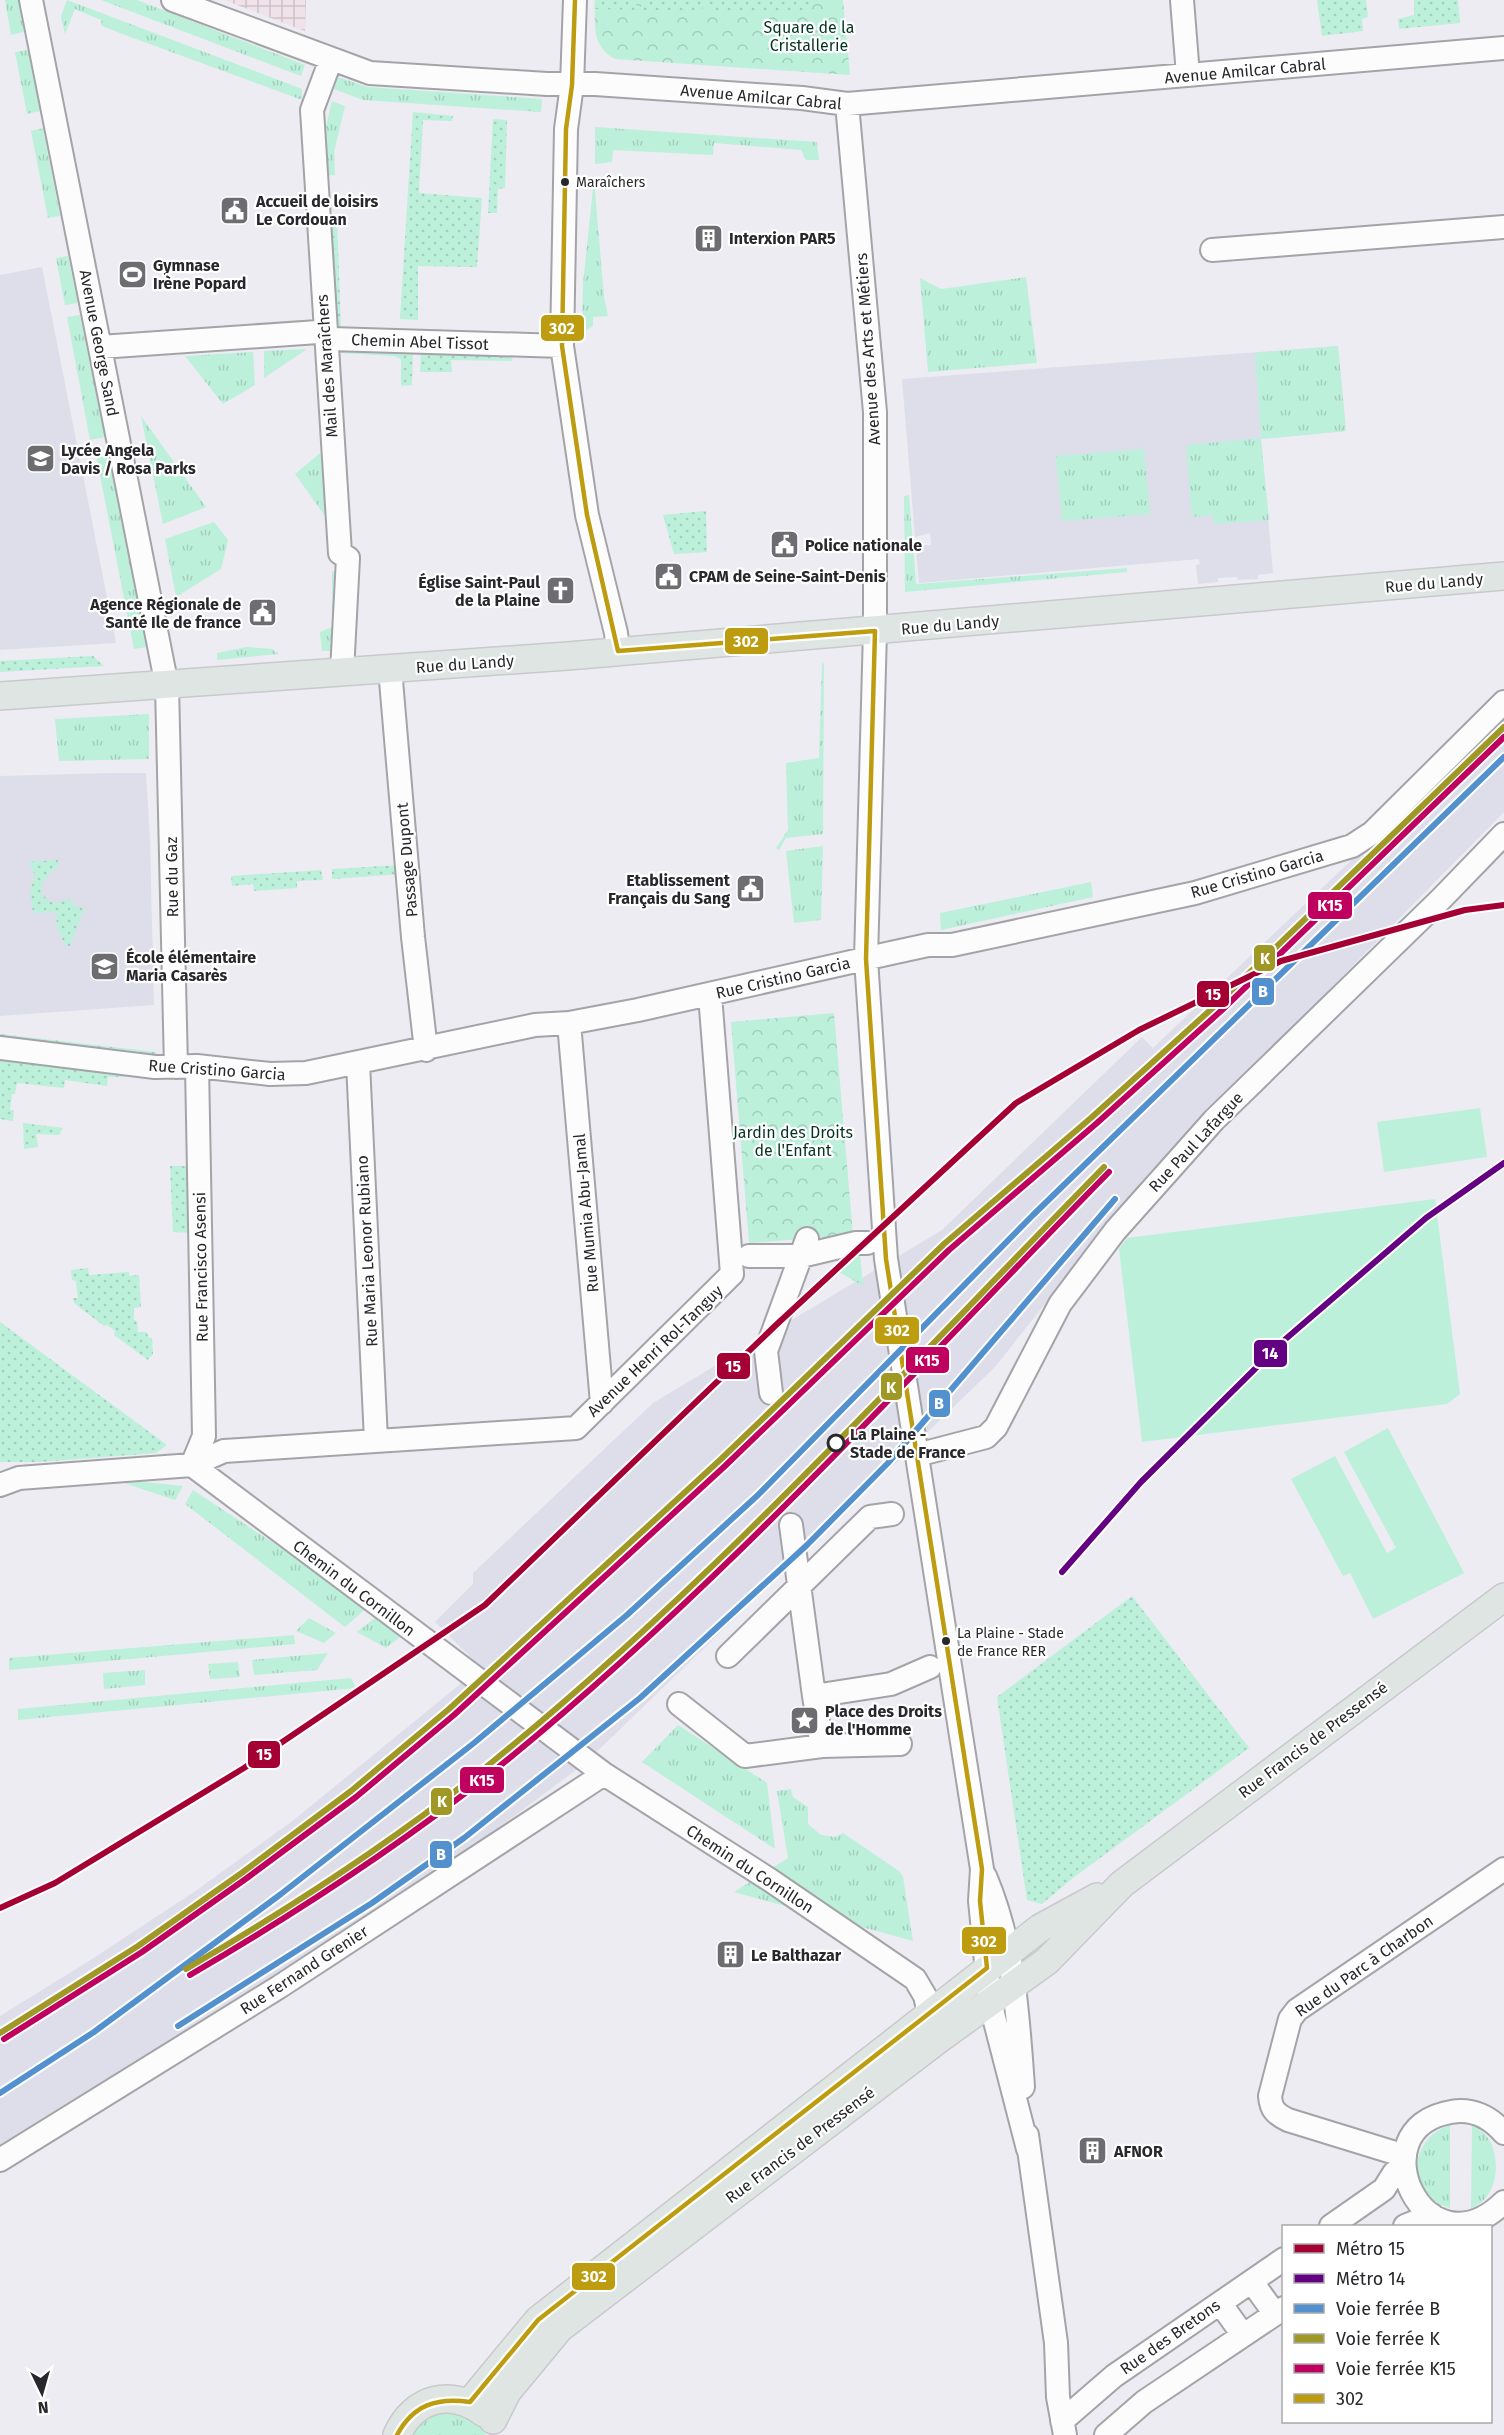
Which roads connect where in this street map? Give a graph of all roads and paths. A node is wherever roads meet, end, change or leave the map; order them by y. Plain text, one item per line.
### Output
1 (31, 0) edge
2 (173, 0) edge
3 (574, 0) edge
4 (1182, 0) edge
5 (1504, 48) edge
6 (331, 59) junction
7 (1188, 75) junction
8 (572, 85) junction
9 (847, 104) junction
10 (1504, 227) edge
11 (1212, 250) dead end
12 (324, 336) junction
13 (562, 346) junction
14 (100, 347) junction
15 (1504, 576) edge
16 (875, 631) junction
17 (618, 651) junction
18 (390, 669) junction
19 (342, 672) junction
20 (167, 686) junction
21 (0, 696) edge
22 (1504, 702) edge
23 (1504, 834) edge
24 (866, 959) junction
25 (710, 995) junction
26 (569, 1023) junction
27 (0, 1048) edge
28 (426, 1050) junction
29 (358, 1063) junction
30 (186, 1067) junction
31 (867, 1243) dead end
32 (804, 1247) junction
33 (749, 1256) dead end
34 (771, 1393) dead end
35 (602, 1403) junction
36 (376, 1440) junction
37 (917, 1455) junction
38 (192, 1465) junction
39 (0, 1485) edge
40 (892, 1514) dead end
41 (791, 1525) dead end
42 (798, 1587) junction
43 (1504, 1597) edge
44 (728, 1656) dead end
45 (930, 1667) dead end
46 (814, 1696) junction
47 (679, 1704) dead end
48 (900, 1744) dead end
49 (822, 1746) junction
50 (604, 1774) junction
51 (982, 1869) junction
52 (1504, 1869) edge
53 (1122, 1884) junction
54 (1009, 1952) junction
55 (987, 1968) junction
56 (1015, 1984) junction
57 (990, 2002) junction
58 (929, 2013) junction
59 (1504, 2133) edge
60 (1028, 2149) junction
61 (0, 2160) edge
62 (1404, 2163) junction
63 (1501, 2214) edge
64 (1432, 2216) junction
65 (1332, 2225) edge
66 (1408, 2225) edge
67 (1282, 2260) edge
68 (1252, 2282) junction
69 (1220, 2303) junction
70 (1279, 2311) edge
71 (1243, 2335) junction
72 (470, 2403) junction
73 (1068, 2425) edge
74 (497, 2427) edge
75 (397, 2435) edge
76 (1106, 2435) edge

1 - 14 street, Avenue George Sand
2 - 6 street, Avenue Amilcar Cabral
3 - 8 street
4 - 7 street
5 - 7 street, Avenue Amilcar Cabral
6 - 8 street, Avenue Amilcar Cabral
6 - 12 street, Mail des Maraîchers
7 - 9 street, Avenue Amilcar Cabral
8 - 9 street, Avenue Amilcar Cabral
8 - 13 street
9 - 16 street, Avenue des Arts et Métiers
10 - 11 street
12 - 13 street, Chemin Abel Tissot
12 - 14 street, Chemin Abel Tissot
12 - 19 street, Mail des Maraîchers
13 - 17 street
14 - 20 street, Avenue George Sand
15 - 16 main road, Rue du Landy
16 - 17 main road, Rue du Landy
16 - 24 street, Avenue des Arts et Métiers
17 - 18 main road, Rue du Landy
18 - 19 main road, Rue du Landy
18 - 28 street, Passage Dupont
19 - 20 main road, Rue du Landy
20 - 21 main road, Rue du Landy
20 - 30 street, Rue du Gaz
22 - 24 street, Rue Cristino Garcia
23 - 37 street, Rue Paul Lafargue
24 - 25 street, Rue Cristino Garcia
24 - 37 street, Avenue des Arts et Métiers
25 - 26 street, Rue Cristino Garcia
25 - 35 street, Avenue Henri Rol-Tanguy
26 - 28 street, Rue Cristino Garcia
26 - 35 street, Rue Mumia Abu-Jamal
27 - 30 street, Rue Cristino Garcia
28 - 29 street, Rue Cristino Garcia
29 - 30 street, Rue Cristino Garcia
29 - 36 street, Rue Maria Leonor Rubiano
30 - 38 street, Rue Francisco Asensi
31 - 32 street
32 - 33 street
32 - 34 street
35 - 36 street, Avenue Henri Rol-Tanguy
36 - 38 street, Avenue Henri Rol-Tanguy
37 - 51 street, Avenue des Arts et Métiers
38 - 39 street
38 - 50 street, Chemin du Cornillon
40 - 42 street
41 - 42 street
42 - 44 street
42 - 46 street
43 - 53 main road, Rue Francis de Pressensé
45 - 46 street
46 - 49 street
47 - 49 street
48 - 49 street
50 - 58 street, Chemin du Cornillon
50 - 61 street, Rue Fernand Grenier
51 - 54 street
51 - 55 street
52 - 62 street, Rue du Parc à Charbon
53 - 54 main road, Rue Francis de Pressensé
53 - 56 main road, Rue Francis de Pressensé
54 - 55 main road, Rue Francis de Pressensé
54 - 56 street
55 - 57 street
55 - 58 main road, Rue Francis de Pressensé
56 - 57 main road, Rue Francis de Pressensé
56 - 60 street
57 - 60 street
57 - 74 main road, Rue Francis de Pressensé
58 - 72 main road, Rue Francis de Pressensé
59 - 62 street
60 - 73 street
62 - 64 street
62 - 65 street
63 - 64 street
64 - 66 street
67 - 68 street, Rue des Bretons
68 - 69 street, Rue des Bretons
68 - 70 street
69 - 71 street
69 - 73 street, Rue des Bretons
70 - 71 street
71 - 76 street
72 - 74 main road
72 - 75 main road

